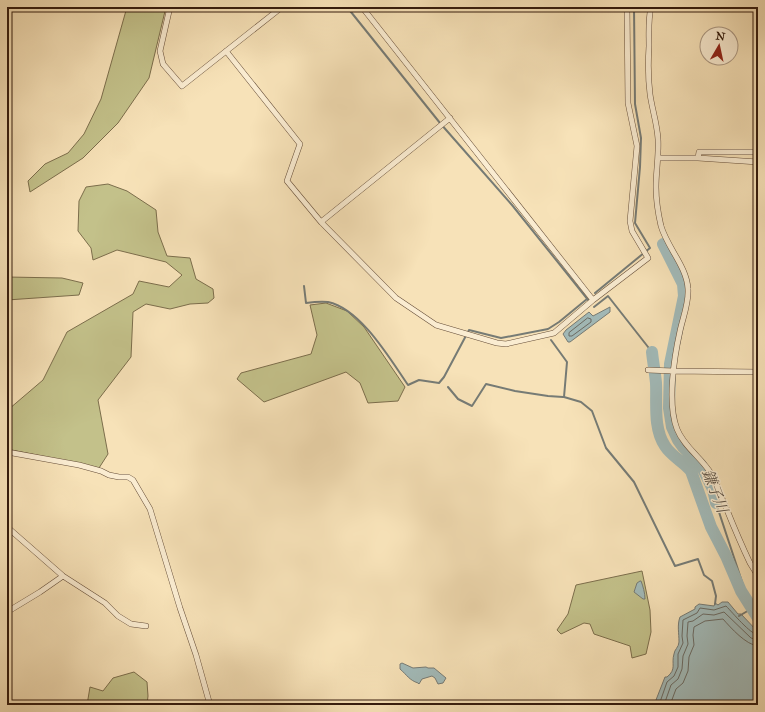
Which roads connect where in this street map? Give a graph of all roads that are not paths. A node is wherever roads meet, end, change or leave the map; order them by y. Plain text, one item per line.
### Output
1 (170, 7) edge
2 (282, 7) edge
3 (362, 7) edge
4 (627, 7) edge
5 (651, 7) edge
6 (226, 51) junction
7 (450, 118) junction
8 (758, 152) edge
9 (658, 158) junction
10 (698, 158) junction
11 (758, 162) edge
12 (321, 222) junction
13 (593, 300) junction
14 (648, 370) dead end
15 (673, 371) junction
16 (758, 372) edge
17 (7, 452) edge
18 (7, 527) edge
19 (63, 576) junction
20 (758, 576) edge
21 (7, 612) edge
22 (146, 626) dead end
23 (210, 705) edge

1 - 6 street
2 - 6 street
3 - 7 street
4 - 13 street
5 - 9 street
6 - 12 street
7 - 12 street
7 - 13 street
8 - 10 street
9 - 10 street
9 - 15 street
10 - 11 street
12 - 13 street
14 - 15 street
15 - 16 street
15 - 20 street
17 - 23 street
18 - 19 street
19 - 21 street
19 - 22 street

